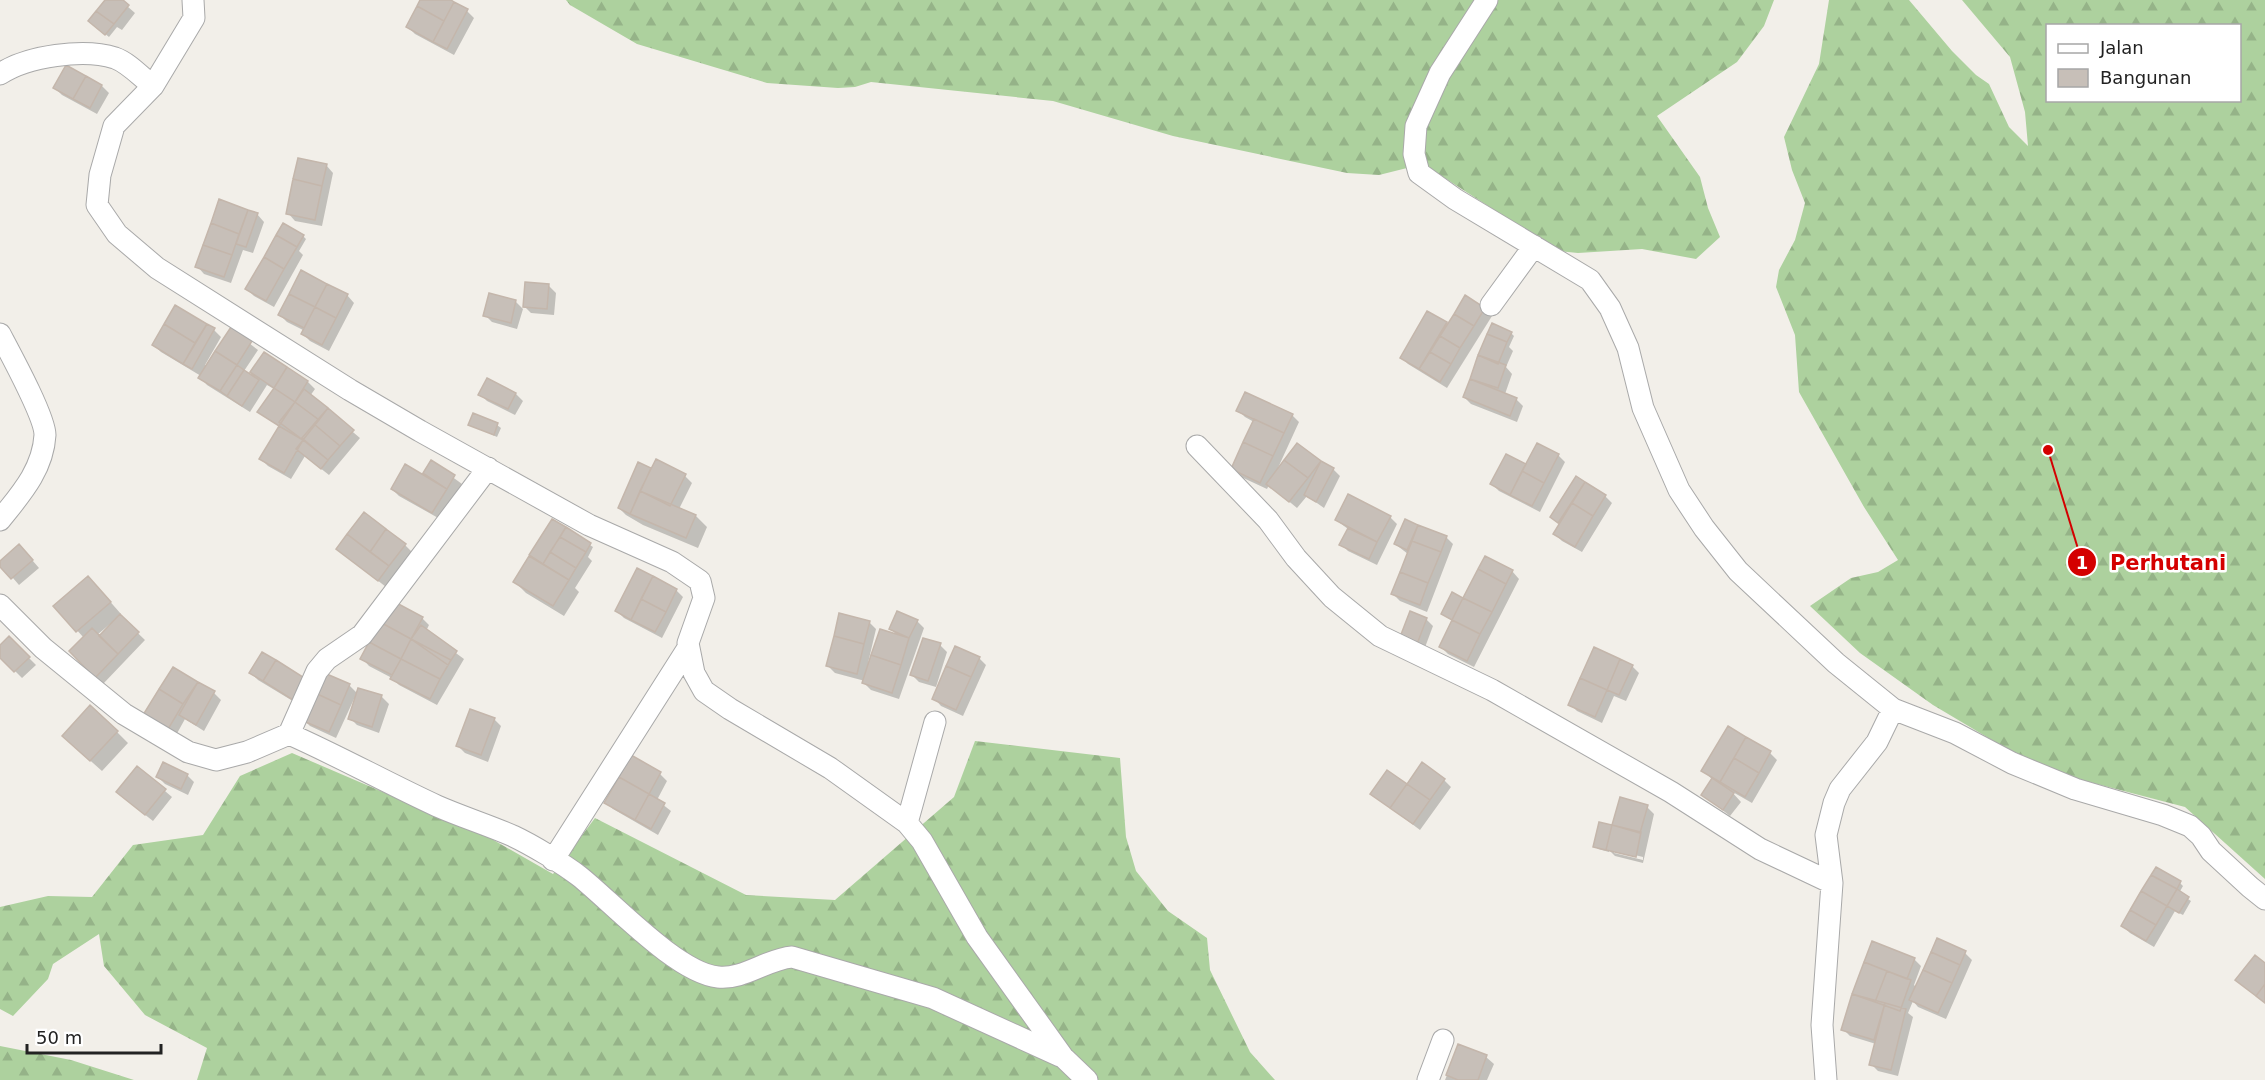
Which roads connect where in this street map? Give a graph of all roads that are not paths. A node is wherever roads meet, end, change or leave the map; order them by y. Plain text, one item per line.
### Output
1 (193, 0) edge
2 (1487, 0) edge
3 (0, 74) edge
4 (153, 86) junction
5 (1534, 246) junction
6 (1491, 305) dead end
7 (0, 334) edge
8 (1197, 446) dead end
9 (488, 468) junction
10 (0, 520) edge
11 (0, 605) edge
12 (688, 648) junction
13 (1893, 709) junction
14 (935, 722) dead end
15 (289, 734) junction
16 (907, 823) junction
17 (553, 860) junction
18 (1832, 884) junction
19 (2265, 899) edge
20 (1443, 1040) dead end
21 (1063, 1057) junction
22 (1087, 1080) edge
23 (1428, 1080) edge
24 (1826, 1080) edge

1 - 4 street
2 - 5 street
3 - 4 street
4 - 9 street
5 - 6 street
5 - 13 street
7 - 10 street
8 - 18 street
9 - 12 street
9 - 15 street
11 - 15 street
12 - 16 street
12 - 17 street
13 - 18 street
13 - 19 street
14 - 16 street
15 - 17 street
16 - 21 street
17 - 21 street
18 - 24 street
20 - 23 street
21 - 22 street

